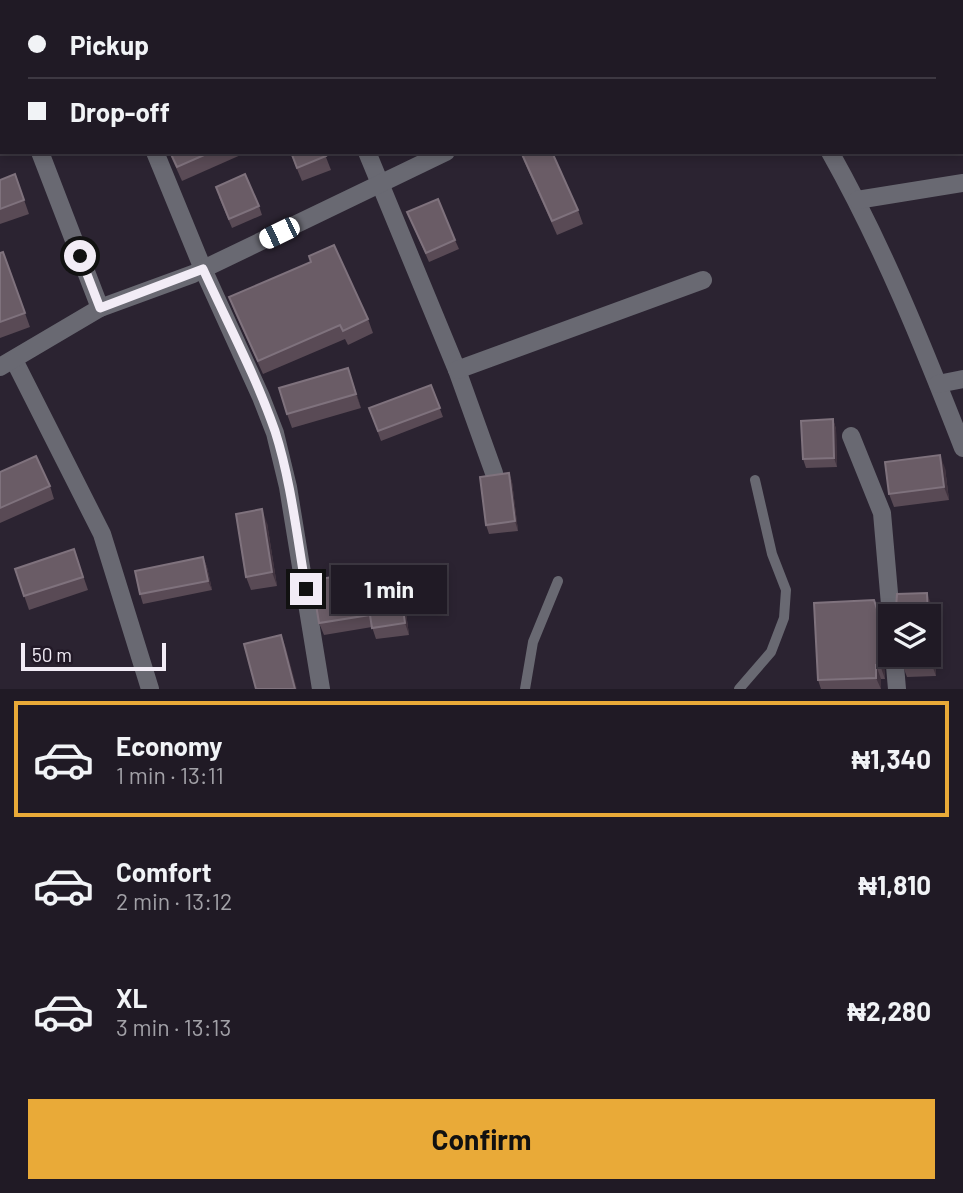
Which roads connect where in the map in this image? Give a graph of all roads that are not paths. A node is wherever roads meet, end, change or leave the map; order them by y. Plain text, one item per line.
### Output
1 (41, 154) edge
2 (156, 154) edge
3 (367, 154) edge
4 (442, 154) edge
5 (831, 154) edge
6 (963, 183) edge
7 (380, 185) junction
8 (857, 200) junction
9 (203, 269) junction
10 (703, 280) dead end
11 (100, 308) junction
12 (7, 363) edge
13 (457, 370) junction
14 (963, 379) edge
15 (938, 384) junction
16 (851, 436) dead end
17 (963, 448) edge
18 (494, 473) edge
19 (755, 480) dead end
20 (558, 581) dead end
21 (890, 604) edge
22 (895, 667) edge
23 (150, 689) edge
24 (321, 689) edge
25 (525, 689) edge
26 (739, 689) edge
27 (897, 689) edge

1 - 11 street
2 - 9 street
3 - 7 street
4 - 7 street
5 - 8 street
6 - 8 street
7 - 9 street
7 - 13 street
8 - 15 street
9 - 11 street
9 - 24 street
10 - 13 street
11 - 12 street
12 - 23 street
13 - 18 street
14 - 15 street
15 - 17 street
16 - 21 street
19 - 26 lane
20 - 25 lane
22 - 27 street

